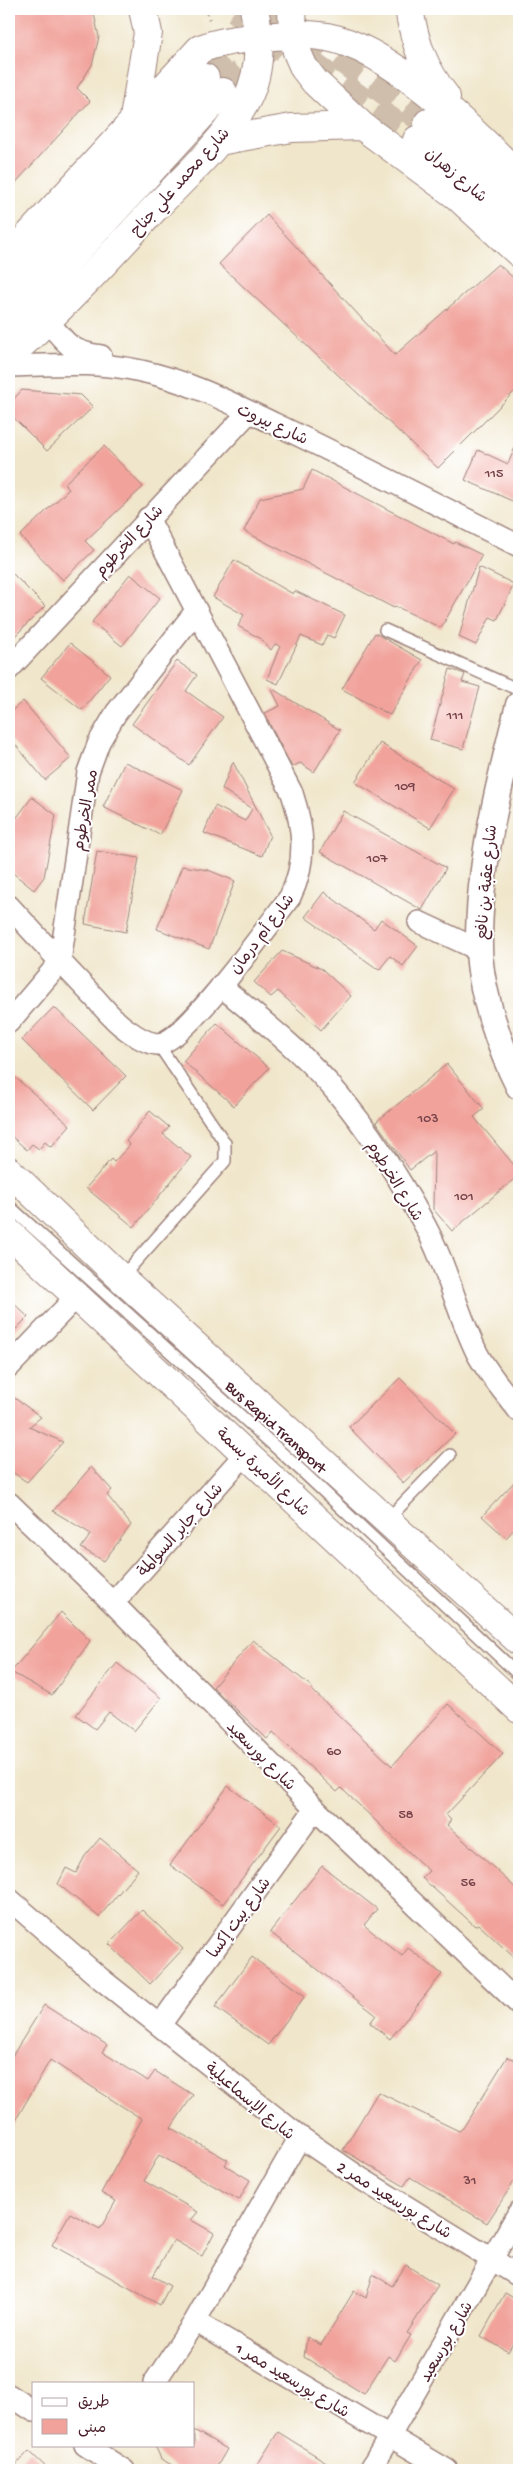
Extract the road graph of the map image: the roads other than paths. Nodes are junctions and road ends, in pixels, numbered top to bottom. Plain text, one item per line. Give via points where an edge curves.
1 (143, 9) edge
2 (254, 9) tunnel mouth
3 (410, 9) edge
4 (292, 21) edge
5 (260, 37) junction
6 (133, 124) junction
7 (362, 126) junction
8 (469, 128) junction
9 (219, 141) junction
10 (519, 176) edge
11 (519, 203) edge
12 (519, 227) edge
13 (519, 253) edge
14 (9, 256) edge
15 (9, 288) edge
16 (48, 321) junction
17 (9, 325) edge
18 (9, 356) edge
19 (9, 366) edge
20 (193, 380) junction
21 (249, 412) junction
22 (362, 460) junction
23 (148, 518) junction
24 (519, 534) edge
25 (519, 546) edge
26 (196, 611) junction
27 (385, 630) dead end
28 (9, 669) edge
29 (519, 690) edge
30 (519, 705) edge
31 (9, 906) edge
32 (419, 922) dead end
33 (479, 950) junction
34 (60, 962) junction
35 (221, 986) junction
36 (9, 1022) edge
37 (158, 1044) junction
38 (519, 1086) edge
39 (9, 1171) edge
40 (9, 1206) edge
41 (9, 1233) edge
42 (121, 1278) junction
43 (77, 1296) junction
44 (9, 1367) edge
45 (519, 1411) edge
46 (245, 1454) junction
47 (450, 1455) dead end
48 (9, 1503) edge
49 (386, 1520) junction
50 (113, 1603) junction
51 (519, 1641) edge
52 (519, 1675) edge
53 (519, 1709) edge
54 (315, 1810) junction
55 (9, 1899) edge
56 (519, 2004) edge
57 (160, 2025) junction
58 (300, 2137) junction
59 (519, 2212) edge
60 (492, 2260) junction
61 (519, 2276) edge
62 (195, 2321) junction
63 (155, 2382) edge
64 (9, 2395) edge
65 (32, 2410) edge
66 (391, 2437) junction
67 (88, 2446) edge
68 (109, 2452) edge
69 (124, 2470) edge
70 (370, 2470) edge
71 (447, 2470) edge

1 - 6 main road via 148,33
2 - 5 main road
3 - 8 main road via 425,68
4 - 5 main road
4 - 7 main road via 297,52 304,68
4 - 8 main road via 366,51 413,81
5 - 6 main road via 220,41 200,49
5 - 9 main road, شارع محمد علي جناح via 254,78 246,101
6 - 14 main road
7 - 9 main road via 292,128
7 - 13 main road via 457,196
8 - 10 main road
9 - 16 main road, شارع محمد علي جناح
11 - 12 main road, شارع زهران via 422,132
15 - 17 main road, شارع محمد علي جناح via 214,85
16 - 18 main road, شارع محمد علي جناح
16 - 20 street, شارع بيروت via 64,342 83,353 152,363
19 - 20 street, شارع بيروت via 64,363 106,366
20 - 21 street, شارع بيروت
20 - 22 street, شارع بيروت
21 - 22 street, شارع بيروت
21 - 23 street, شارع الخرطوم
22 - 24 street, شارع بيروت
22 - 25 street, شارع بيروت
23 - 26 street, شارع أم درمان
23 - 28 street, شارع الخرطوم
26 - 34 street, ممر الخرطوم via 116,713 88,772
26 - 35 street, شارع أم درمان via 292,793 303,840 298,881 290,897
27 - 29 lane
30 - 33 street, شارع عقبة بن نافع via 491,815 482,885
31 - 34 street
32 - 33 street
33 - 38 street, شارع عقبة بن نافع via 489,1005
34 - 36 street
34 - 37 street via 125,1029 143,1040
35 - 37 street, شارع أم درمان via 172,1039
35 - 45 street, شارع الخرطوم via 316,1070 368,1134 422,1220 478,1355
37 - 42 lane via 225,1142 225,1161
39 - 42 main road
40 - 52 lane, Bus Rapid Transport via 303,1472
41 - 43 main road, شارع الأميرة بسمة
42 - 49 main road
43 - 44 street
43 - 46 main road, شارع الأميرة بسمة
46 - 50 street, شارع جابر السوالمة
46 - 53 main road, شارع الأميرة بسمة
47 - 49 lane
48 - 50 street, شارع بورسعيد
49 - 51 main road
50 - 54 street, شارع بورسعيد
54 - 56 street, شارع بورسعيد
54 - 57 street, شارع بيت إكسا
55 - 57 street, شارع الإسماعيلية
57 - 58 street, شارع الإسماعيلية
58 - 60 street, شارع بورسعيد ممر 2
58 - 62 street, شارع الإسماعيلية
59 - 60 street, شارع بورسعيد
60 - 61 street, شارع بورسعيد ممر 2
60 - 66 street, شارع بورسعيد
62 - 63 street, شارع الإسماعيلية
62 - 66 street, شارع بورسعيد ممر 1
64 - 65 street
66 - 70 street, شارع بورسعيد
66 - 71 street, شارع بورسعيد ممر 1
67 - 68 street
68 - 69 street

